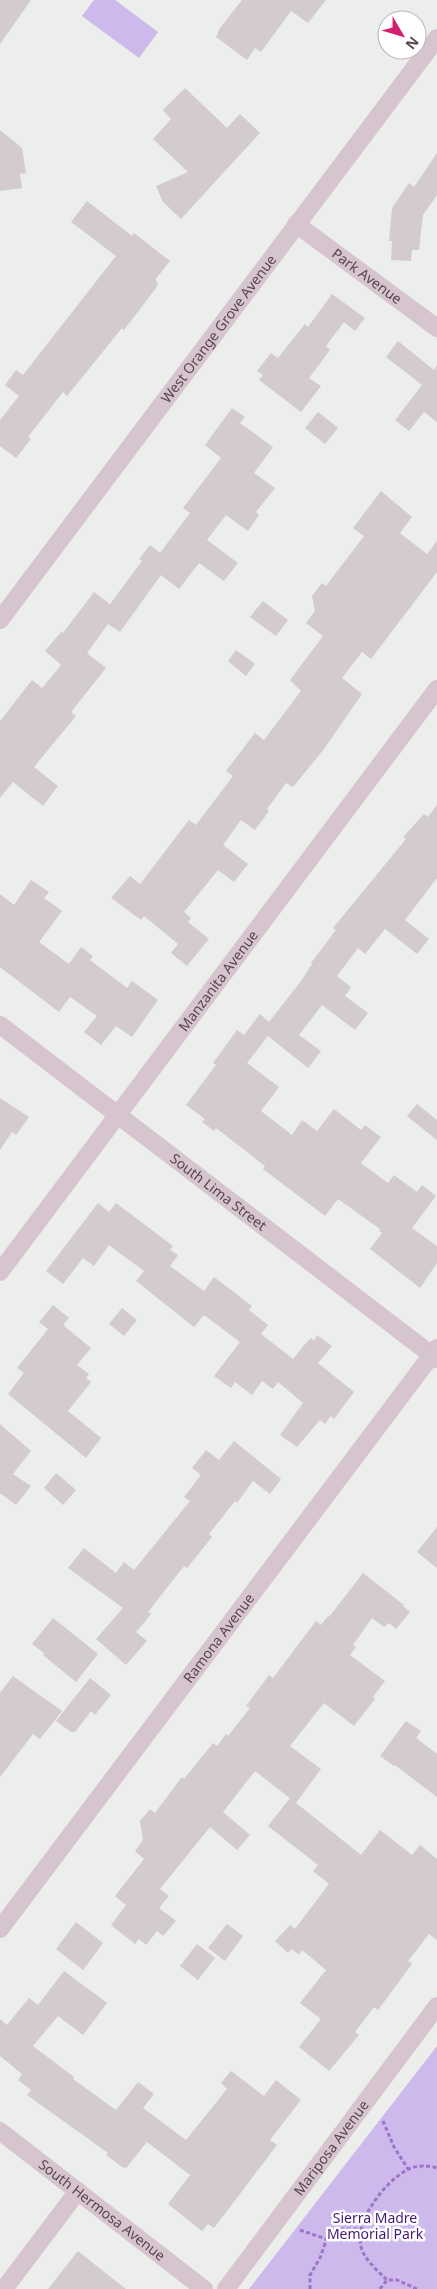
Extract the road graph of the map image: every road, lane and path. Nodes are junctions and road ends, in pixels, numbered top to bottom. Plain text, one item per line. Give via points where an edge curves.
1 (437, 38) edge
2 (296, 224) junction
3 (437, 328) edge
4 (0, 620) edge
5 (437, 689) edge
6 (0, 1025) edge
7 (118, 1115) junction
8 (0, 1272) edge
9 (435, 1354) edge
10 (0, 1929) edge
11 (437, 2006) edge
12 (383, 2121) dead end
13 (0, 2131) edge
14 (437, 2168) edge
15 (408, 2169) junction
16 (78, 2192) junction
17 (361, 2229) junction
18 (300, 2230) dead end
19 (326, 2240) junction
20 (387, 2280) junction
21 (4, 2289) edge
22 (204, 2289) edge
23 (226, 2289) edge
24 (310, 2289) edge
25 (380, 2289) edge
26 (416, 2289) edge

1 - 2 street, West Orange Grove Avenue
2 - 3 street, Park Avenue
2 - 4 street, West Orange Grove Avenue
5 - 7 street, Manzanita Avenue
6 - 7 street, South Lima Street
7 - 8 street, Manzanita Avenue
7 - 9 street, South Lima Street
9 - 10 street, Ramona Avenue
11 - 23 street, Mariposa Avenue
12 - 15 path
13 - 16 street, South Hermosa Avenue
14 - 15 path
15 - 17 path via 390,2182 371,2206
16 - 21 street
16 - 22 street, South Hermosa Avenue
17 - 19 path via 339,2229
17 - 20 path via 362,2249 370,2263
18 - 19 path
19 - 24 path via 310,2275
20 - 25 path
20 - 26 path via 397,2280

